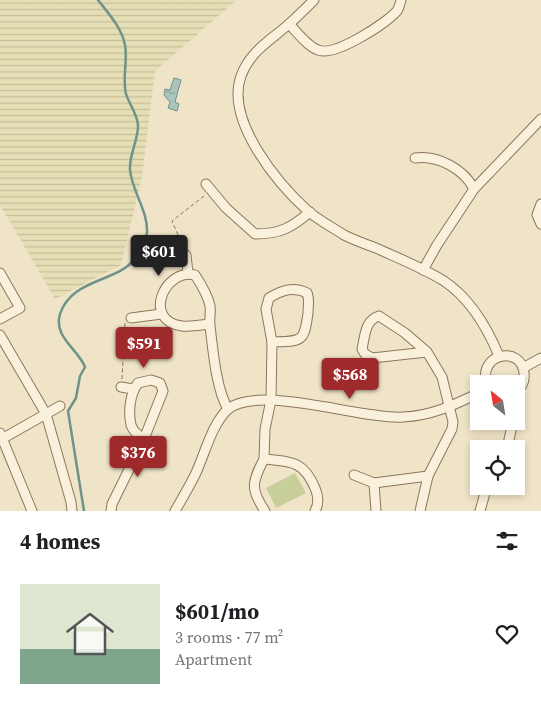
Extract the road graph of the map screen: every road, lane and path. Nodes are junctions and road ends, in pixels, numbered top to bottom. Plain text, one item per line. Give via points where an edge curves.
1 (314, 0) edge
2 (401, 0) edge
3 (289, 24) junction
4 (541, 119) edge
5 (415, 158) dead end
6 (208, 188) joint
7 (474, 189) junction
8 (541, 204) edge
9 (310, 212) junction
10 (541, 224) edge
11 (186, 255) joint
12 (423, 270) junction
13 (0, 273) edge
14 (188, 273) junction
15 (161, 314) junction
16 (131, 318) joint
17 (0, 320) edge
18 (210, 324) junction
19 (0, 335) edge
20 (272, 342) junction
21 (427, 352) junction
22 (499, 356) junction
23 (541, 358) edge
24 (523, 368) junction
25 (485, 375) edge
26 (524, 375) edge
27 (121, 387) joint
28 (133, 389) junction
29 (470, 398) edge
30 (271, 400) junction
31 (60, 406) dead end
32 (449, 408) junction
33 (228, 409) junction
34 (46, 414) junction
35 (1, 437) edge
36 (144, 439) junction
37 (264, 459) junction
38 (354, 474) dead end
39 (428, 476) junction
40 (374, 483) junction
41 (484, 495) edge
42 (255, 496) junction
43 (246, 499) dead end
44 (32, 511) edge
45 (72, 511) edge
46 (111, 511) edge
47 (176, 511) edge
48 (265, 511) edge
49 (315, 511) edge
50 (376, 511) edge
51 (420, 511) edge
52 (480, 511) edge

1 - 3 street
2 - 3 street via 398,10 378,25 341,47 326,51 313,47
3 - 9 street via 254,54 241,76 238,96 240,113 250,138 272,171
4 - 7 street
5 - 7 street via 430,158 455,168
6 - 9 street via 254,238 283,231
6 - 11 path via 172,221
7 - 12 street
8 - 10 street via 537,215
9 - 12 street via 346,236
11 - 14 street
12 - 22 street via 457,292 481,318
13 - 17 street via 20,308
14 - 15 street via 178,275 168,285 159,308
14 - 18 street via 195,275 210,306
15 - 16 street
15 - 18 street via 179,325
16 - 27 path via 125,321
18 - 33 street via 217,378
19 - 34 street
20 - 20 street via 266,309 269,298 281,291 311,291 306,331 302,338 294,342
20 - 30 street
21 - 21 street via 372,358 365,354 362,348 372,315 399,328
21 - 32 street via 442,377
22 - 24 street via 516,359
22 - 25 street via 488,364
23 - 24 street
24 - 26 street
27 - 28 street
28 - 36 street via 130,397 131,425
28 - 36 street via 138,383 151,380 160,382 163,391
29 - 32 street
30 - 32 street via 402,418
30 - 33 street via 244,402
30 - 37 street via 265,429
31 - 34 street
32 - 39 street via 452,429
33 - 47 street via 217,424
34 - 35 street
34 - 45 street
35 - 44 street
36 - 46 street
37 - 42 street via 256,474
37 - 49 street via 302,466 317,491
38 - 40 street
39 - 40 street
39 - 51 street
40 - 50 street
41 - 52 street
42 - 43 street
42 - 48 street

